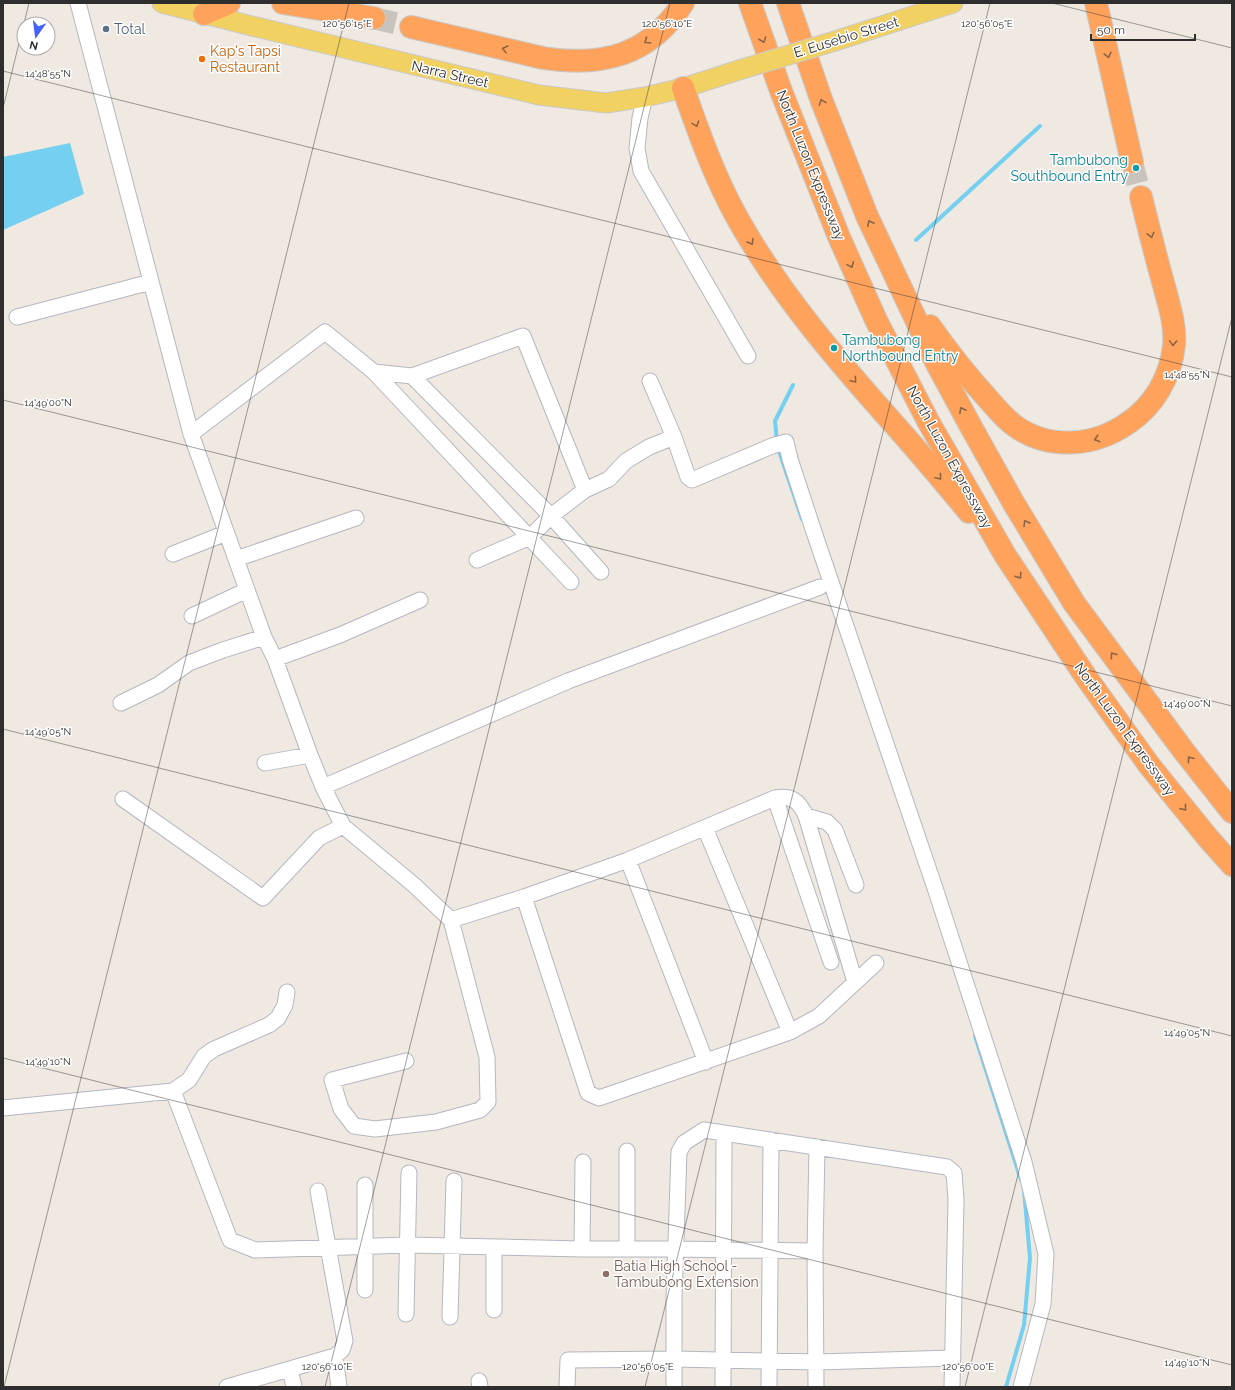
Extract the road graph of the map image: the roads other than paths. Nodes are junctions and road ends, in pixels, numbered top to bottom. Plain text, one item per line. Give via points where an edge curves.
1 (78, 3) edge
2 (162, 3) edge
3 (229, 3) edge
4 (283, 3) edge
5 (683, 3) edge
6 (750, 3) edge
7 (788, 3) edge
8 (953, 3) edge
9 (1096, 3) edge
10 (206, 8) edge
11 (374, 18) tunnel mouth
12 (411, 27) tunnel mouth
13 (739, 70) joint
14 (683, 88) junction
15 (645, 97) junction
16 (1132, 162) tunnel mouth
17 (1141, 197) tunnel mouth
18 (151, 282) junction
19 (898, 284) junction
20 (17, 317) dead end
21 (748, 356) dead end
22 (374, 372) junction
23 (412, 376) junction
24 (650, 381) dead end
25 (191, 434) junction
26 (674, 437) junction
27 (585, 490) junction
28 (551, 516) junction
29 (356, 518) dead end
30 (226, 532) junction
31 (530, 537) junction
32 (173, 554) dead end
33 (1005, 555) junction
34 (236, 559) junction
35 (477, 560) dead end
36 (601, 572) dead end
37 (571, 582) dead end
38 (820, 587) dead end
39 (247, 590) junction
40 (420, 600) dead end
41 (192, 616) dead end
42 (264, 637) junction
43 (275, 659) junction
44 (121, 702) dead end
45 (310, 755) junction
46 (265, 763) dead end
47 (323, 787) junction
48 (775, 798) junction
49 (123, 799) dead end
50 (1232, 812) edge
51 (806, 816) junction
52 (343, 826) junction
53 (705, 828) junction
54 (628, 860) junction
55 (1232, 865) edge
56 (856, 884) dead end
57 (524, 897) junction
58 (451, 920) junction
59 (831, 962) dead end
60 (876, 963) dead end
61 (855, 982) junction
62 (287, 992) dead end
63 (790, 1032) junction
64 (406, 1061) dead end
65 (706, 1062) junction
66 (173, 1091) junction
67 (3, 1108) edge
68 (724, 1133) junction
69 (771, 1140) junction
70 (817, 1147) junction
71 (627, 1151) dead end
72 (583, 1162) dead end
73 (409, 1173) dead end
74 (454, 1181) dead end
75 (365, 1185) dead end
76 (318, 1191) dead end
77 (408, 1245) junction
78 (366, 1246) junction
79 (451, 1246) junction
80 (328, 1247) junction
81 (494, 1247) junction
82 (582, 1249) junction
83 (626, 1249) junction
84 (676, 1249) junction
85 (724, 1250) junction
86 (769, 1250) junction
87 (815, 1251) junction
88 (365, 1290) dead end
89 (494, 1310) dead end
90 (406, 1314) dead end
91 (450, 1317) dead end
92 (335, 1356) junction
93 (953, 1358) junction
94 (675, 1359) junction
95 (723, 1360) junction
96 (768, 1361) junction
97 (817, 1362) junction
98 (290, 1369) junction
99 (249, 1384) edge
100 (227, 1387) edge
101 (294, 1387) edge
102 (339, 1387) edge
103 (567, 1387) edge
104 (674, 1387) edge
105 (723, 1387) edge
106 (769, 1387) edge
107 (816, 1387) edge
108 (952, 1387) edge
109 (1020, 1387) edge

1 - 18 street
2 - 10 main road, Narra Street
3 - 10 highway
4 - 11 highway
5 -> 12 highway via 665,27 640,46 615,56 592,61 543,58
6 -> 33 highway, North Luzon Expressway via 810,166 876,320 928,421
19 -> 7 highway via 858,194 821,99
8 - 13 main road, E. Eusebio Street, bridge
9 -> 16 highway
10 - 15 main road, Narra Street via 539,95 606,103
13 - 14 main road, Narra Street
14 - 15 main road, Narra Street
14 -> 33 highway via 720,183 738,220 760,255 836,358
15 - 21 street via 637,148 641,171
17 -> 19 highway via 1172,323 1172,360 1166,379 1148,406 1133,420 1106,436 1088,442 1060,442 1030,435 1014,425 951,356
18 - 20 street
18 - 25 street
50 -> 19 highway via 1074,603 970,425
22 - 23 street
22 - 25 street via 325,332
22 - 31 street
23 - 27 street via 523,336
23 - 28 street
24 - 26 street
25 - 30 street
26 - 27 street via 626,460 609,478
26 - 109 street via 688,477 692,480 786,442 815,535 933,880 1024,1162 1046,1254 1043,1304
27 - 28 street
28 - 31 street
28 - 36 street
29 - 34 street
30 - 32 street
30 - 34 street
31 - 35 street
31 - 37 street
33 -> 55 highway, North Luzon Expressway via 1086,677 1149,765
34 - 39 street
38 - 47 street via 568,681
39 - 41 street
39 - 42 street
40 - 43 street via 340,635
42 - 43 street
42 - 44 street via 189,663 158,685
43 - 45 street
45 - 46 street
45 - 47 street
47 - 52 street
48 - 51 street via 791,798 802,807
48 - 53 street
48 - 59 street
49 - 52 street via 263,898 319,838
51 - 56 street via 827,822 835,830
51 - 61 street
52 - 58 street via 414,885
53 - 54 street
53 - 63 street
54 - 57 street
54 - 65 street
57 - 58 street
57 - 65 street via 588,1093 599,1098
58 - 64 street via 486,1057 488,1102 480,1110 436,1122 375,1129 354,1126 341,1109 332,1080
60 - 61 street
61 - 63 street via 818,1016
62 - 66 street via 285,1005 278,1018 269,1025 214,1049 204,1056 189,1080
63 - 65 street
66 - 67 street
66 - 80 street via 230,1240 255,1250
68 - 69 street
68 - 84 street via 704,1130 684,1143 679,1152
68 - 85 street
69 - 70 street
69 - 86 street
70 - 87 street
70 - 93 street via 947,1167 954,1173 956,1200
71 - 83 street
72 - 82 street
73 - 77 street
74 - 79 street
75 - 78 street
76 - 80 street
77 - 78 street
77 - 79 street
77 - 90 street
78 - 80 street
78 - 88 street
79 - 81 street
79 - 91 street
80 - 92 street via 345,1341 342,1350
81 - 82 street
81 - 89 street
82 - 83 street
83 - 84 street
84 - 85 street
84 - 94 street
85 - 86 street
85 - 95 street
86 - 87 street
86 - 96 street
87 - 97 street
92 - 98 street
92 - 102 street
93 - 97 street
93 - 108 street
94 - 95 street
94 - 103 street via 568,1360
94 - 104 street
95 - 96 street
95 - 105 street
96 - 97 street
96 - 106 street
97 - 107 street
98 - 99 street
98 - 101 street
99 - 100 street

